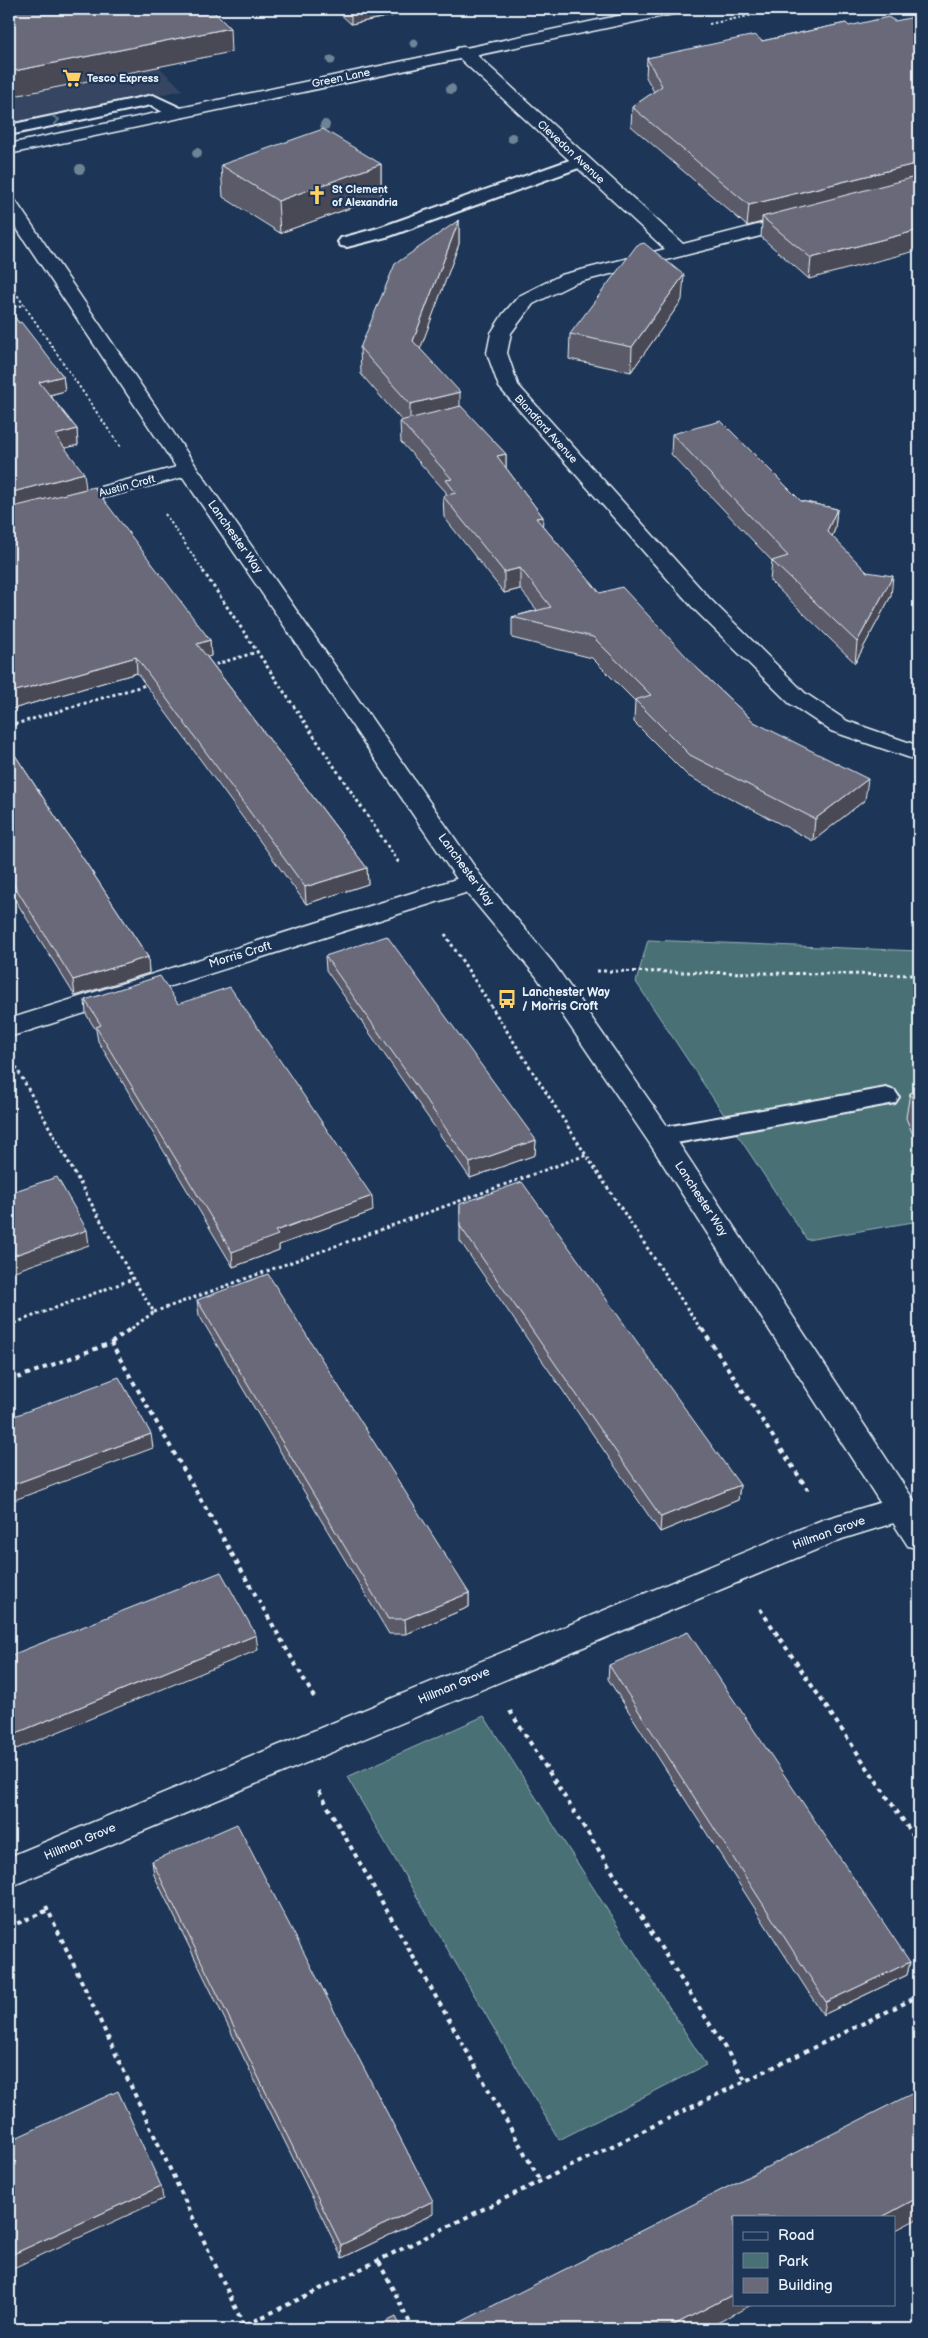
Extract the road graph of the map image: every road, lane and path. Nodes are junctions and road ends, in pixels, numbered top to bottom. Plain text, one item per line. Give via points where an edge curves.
1 (673, 9) edge
2 (463, 52) junction
3 (177, 113) junction
4 (9, 130) edge
5 (9, 148) edge
6 (581, 161) junction
7 (9, 204) edge
8 (814, 216) edge
9 (347, 242) dead end
10 (679, 251) junction
11 (9, 283) edge
12 (24, 304) junction
13 (9, 308) edge
14 (188, 470) junction
15 (143, 482) junction
16 (9, 517) edge
17 (257, 652) junction
18 (210, 666) edge
19 (152, 683) edge
20 (9, 726) edge
21 (919, 754) edge
22 (472, 882) junction
23 (423, 898) junction
24 (545, 970) junction
25 (919, 975) edge
26 (9, 1028) edge
27 (14, 1062) dead end
28 (886, 1098) dead end
29 (660, 1137) junction
30 (586, 1155) junction
31 (133, 1280) junction
32 (154, 1312) junction
33 (9, 1324) edge
34 (111, 1343) junction
35 (9, 1381) edge
36 (902, 1508) junction
37 (834, 1529) junction
38 (919, 1537) edge
39 (734, 1570) junction
40 (486, 1673) junction
41 (336, 1735) junction
42 (296, 1752) junction
43 (919, 1844) edge
44 (18, 1868) edge
45 (48, 1910) junction
46 (9, 1927) edge
47 (919, 1996) edge
48 (746, 2081) junction
49 (541, 2182) junction
50 (379, 2262) junction
51 (244, 2326) junction
52 (238, 2329) edge
53 (413, 2329) edge

1 - 2 street, Green Lane
2 - 3 street, Green Lane
2 - 6 street, Clevedon Avenue
4 -> 3 lane via 153,100
3 - 5 street, Green Lane
6 - 9 lane via 384,232
6 - 10 street, Clevedon Avenue
7 - 14 street, Lanchester Way
8 - 10 street, Blandford Avenue
10 - 21 street, Blandford Avenue via 568,279 526,300 501,333 497,353 509,387 702,604 797,698 839,726
11 - 12 path
12 - 13 path
12 - 15 path
14 - 15 street, Austin Croft
14 - 22 street, Lanchester Way
15 - 16 street, Austin Croft
15 - 17 path
17 - 18 path
17 - 23 path
19 - 20 path
22 - 23 street, Morris Croft
22 - 24 street, Lanchester Way
23 - 26 street, Morris Croft
23 - 30 path
24 - 25 path
24 - 29 street, Lanchester Way
27 - 31 path
28 - 29 lane
29 - 36 street, Lanchester Way
30 - 32 path
30 - 37 path
31 - 32 path
31 - 33 path
32 - 34 path
34 - 35 path
34 - 41 path
36 - 37 street, Hillman Grove
36 - 38 street, Lanchester Way
37 - 39 street, Hillman Grove
39 - 40 street, Hillman Grove
39 - 43 path via 818,1699
40 - 41 street, Hillman Grove
40 - 48 path
41 - 42 street, Hillman Grove
42 - 44 street, Hillman Grove
42 - 49 path
44 - 45 path
45 - 46 path
45 - 51 path
47 - 48 path
48 - 49 path
49 - 50 path
50 - 51 path
50 - 53 path
51 - 52 path

